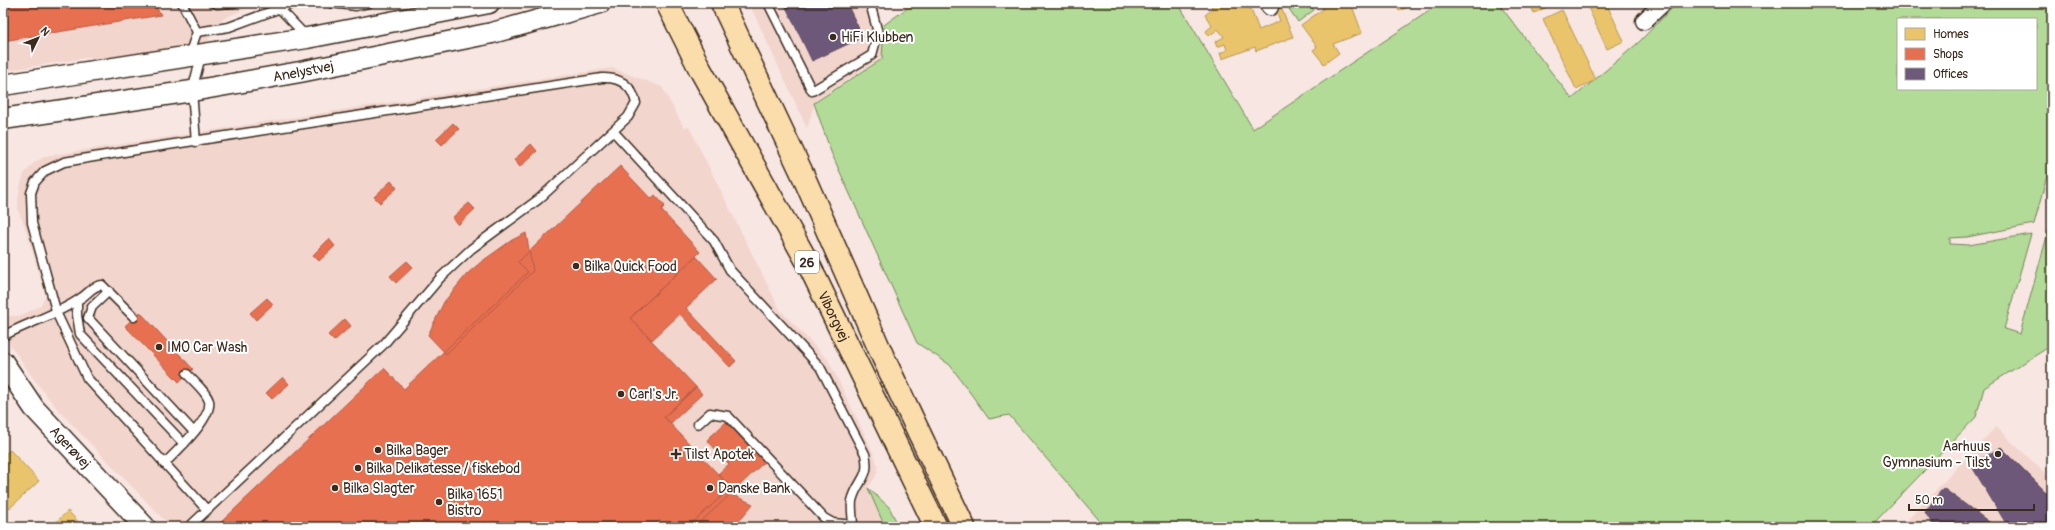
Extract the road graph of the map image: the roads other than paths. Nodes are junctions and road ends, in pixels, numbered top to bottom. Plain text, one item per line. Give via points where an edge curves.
1 (182, 3) edge
2 (214, 3) edge
3 (234, 3) edge
4 (294, 3) edge
5 (330, 3) edge
6 (369, 3) edge
7 (489, 3) edge
8 (600, 3) edge
9 (667, 3) edge
10 (722, 3) edge
11 (768, 3) edge
12 (870, 3) edge
13 (1663, 3) edge
14 (278, 6) edge
15 (1644, 21) dead end
16 (197, 32) junction
17 (307, 38) junction
18 (195, 55) junction
19 (3, 85) edge
20 (192, 91) junction
21 (3, 119) edge
22 (613, 131) junction
23 (196, 142) junction
24 (109, 291) junction
25 (77, 301) junction
26 (57, 314) junction
27 (134, 318) dead end
28 (3, 336) edge
29 (3, 362) edge
30 (187, 374) dead end
31 (698, 424) dead end
32 (193, 431) junction
33 (184, 444) junction
34 (164, 464) junction
35 (207, 510) junction
36 (853, 526) edge
37 (145, 527) edge
38 (189, 527) edge
39 (936, 527) edge
40 (964, 527) edge

1 - 16 lane
2 - 3 lane
4 - 14 lane
5 - 6 lane via 356,6
7 - 17 street
8 - 20 street, Anelystvej via 492,33
9 - 39 main road, Viborgvej / 26 via 717,101 808,263
10 - 40 main road, Viborgvej / 26 via 802,173 883,357
11 - 12 lane via 812,91 872,55 878,33
13 - 15 street
14 - 16 lane via 229,27
14 - 17 lane
16 - 18 lane
17 - 18 street
18 - 19 street
18 - 20 lane
20 - 21 street, Anelystvej
20 - 23 lane
22 - 23 lane via 628,117 636,103 630,89 624,83 609,77
22 - 35 lane via 539,199 471,249 450,268 384,344
22 - 36 lane via 714,241 730,270 820,367 868,464 852,502
23 - 26 lane via 64,162 45,171 35,182 31,193 32,223
24 - 25 lane via 102,285 95,286
24 - 27 lane
24 - 32 lane via 92,307 88,318
25 - 26 lane
25 - 33 lane via 80,334
26 - 28 lane
26 - 34 lane via 86,378
29 - 37 street, Agerøvej via 34,408
30 - 32 lane via 209,399 210,408
31 - 36 lane via 710,413 728,416 824,518 833,523
32 - 33 lane
33 - 34 lane
34 - 35 lane
35 - 38 lane

